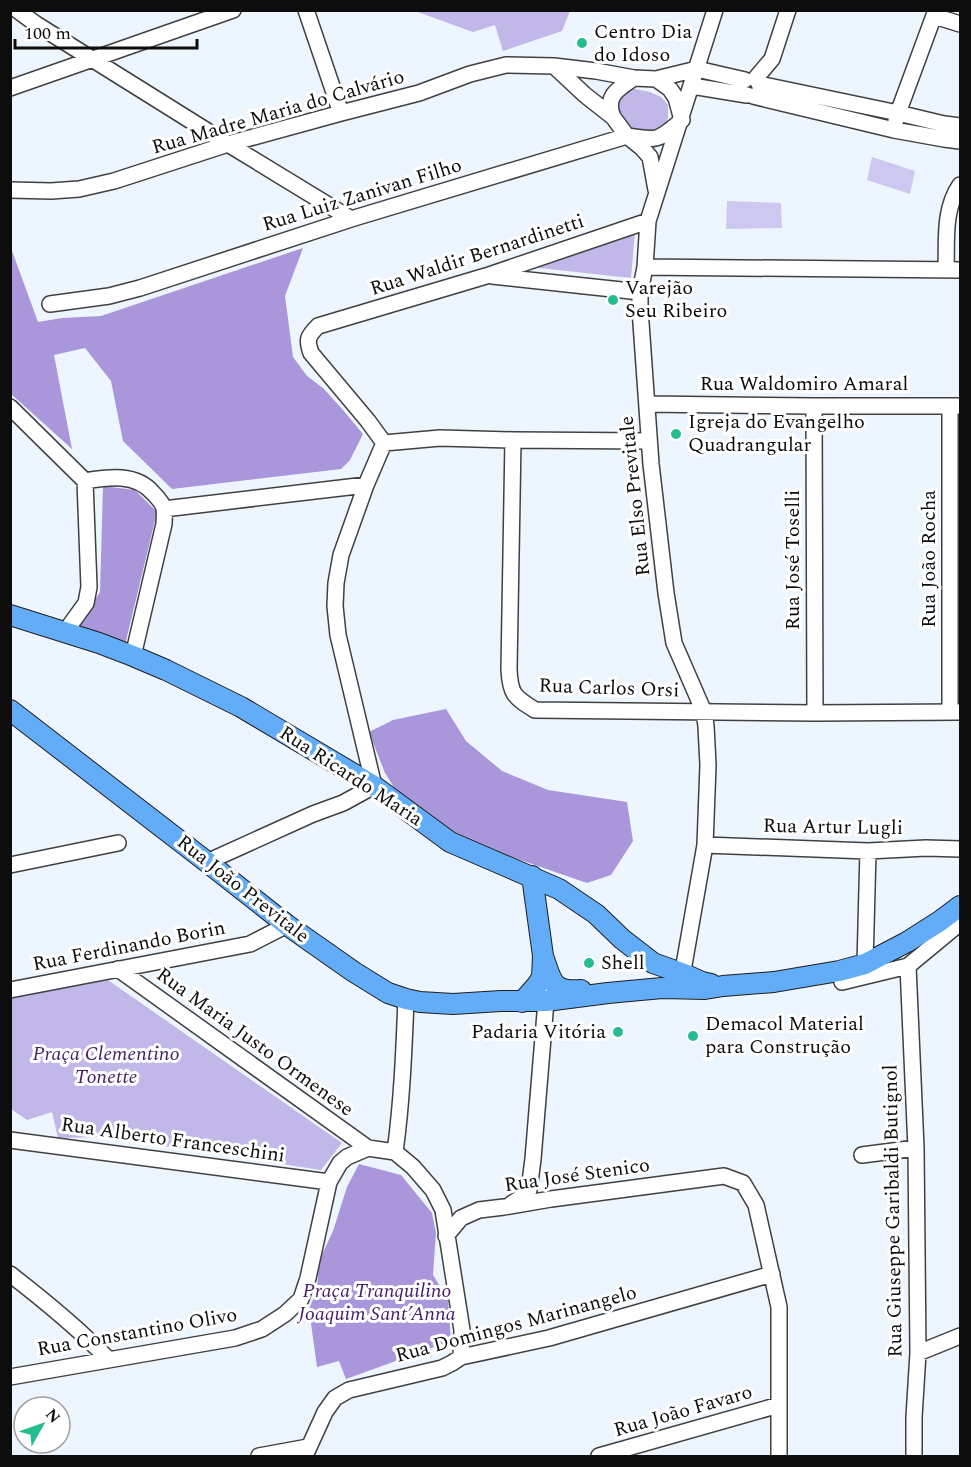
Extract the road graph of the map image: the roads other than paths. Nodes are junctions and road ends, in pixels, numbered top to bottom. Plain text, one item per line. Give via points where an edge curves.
1 (17, 10) edge
2 (233, 10) edge
3 (306, 10) edge
4 (715, 10) edge
5 (788, 10) edge
6 (935, 13) edge
7 (960, 24) edge
8 (92, 58) junction
9 (554, 66) junction
10 (698, 69) junction
11 (634, 78) junction
12 (656, 79) junction
13 (692, 86) junction
14 (752, 87) junction
15 (10, 88) edge
16 (341, 113) junction
17 (898, 113) junction
18 (613, 117) junction
19 (681, 120) junction
20 (960, 126) edge
21 (894, 130) junction
22 (627, 136) junction
23 (960, 141) edge
24 (228, 144) junction
25 (960, 185) edge
26 (10, 190) edge
27 (656, 193) junction
28 (351, 219) junction
29 (648, 221) junction
30 (645, 267) junction
31 (953, 270) edge
32 (486, 276) junction
33 (640, 292) junction
34 (50, 304) dead end
35 (647, 404) junction
36 (813, 406) junction
37 (955, 406) edge
38 (10, 407) edge
39 (513, 440) junction
40 (649, 441) junction
41 (384, 443) junction
42 (85, 481) junction
43 (366, 485) junction
44 (164, 509) junction
45 (10, 615) edge
46 (65, 632) junction
47 (133, 656) junction
48 (10, 710) edge
49 (704, 712) junction
50 (955, 712) edge
51 (815, 713) junction
52 (374, 786) junction
53 (117, 843) dead end
54 (705, 845) junction
55 (960, 849) edge
56 (868, 851) junction
57 (207, 862) junction
58 (10, 865) edge
59 (532, 876) junction
60 (960, 906) edge
61 (960, 923) edge
62 (287, 925) junction
63 (543, 956) junction
64 (865, 964) junction
65 (908, 966) junction
66 (118, 969) junction
67 (669, 977) junction
68 (842, 982) dead end
69 (10, 990) edge
70 (550, 993) junction
71 (406, 999) junction
72 (522, 1002) junction
73 (10, 1140) edge
74 (368, 1148) junction
75 (916, 1149) junction
76 (395, 1152) junction
77 (862, 1155) dead end
78 (329, 1182) junction
79 (504, 1207) junction
80 (446, 1236) junction
81 (10, 1274) edge
82 (772, 1274) junction
83 (960, 1336) edge
84 (918, 1353) junction
85 (461, 1357) junction
86 (108, 1359) junction
87 (10, 1377) edge
88 (779, 1405) junction
89 (307, 1452) edge
90 (259, 1456) edge
91 (599, 1456) edge
92 (779, 1456) edge
93 (914, 1456) edge

1 - 8 street
2 - 8 street
3 - 16 street
4 - 10 street, Rua Elso Previtale
5 - 14 street via 772,60
6 - 7 street
6 - 17 street
8 - 15 street
8 - 24 street
9 - 11 street, Rua Madre Maria do Calvário
9 - 16 street, Rua Madre Maria do Calvário via 506,65
9 - 18 street
10 - 12 street
10 - 13 street, Rua Elso Previtale
10 - 14 street
11 - 12 street, Rua Madre Maria do Calvário
11 - 18 street via 613,94
12 - 19 street via 676,98
13 - 14 street
13 - 19 street, Rua Elso Previtale
14 - 17 street
14 - 21 street
16 - 24 street, Rua Madre Maria do Calvário
17 - 20 street
17 - 21 street
18 - 22 street
19 - 22 street, Rua Luiz Zanivan Filho via 654,140
19 - 27 street, Rua Elso Previtale
21 - 23 street
22 - 27 street via 650,158
22 - 28 street, Rua Luiz Zanivan Filho
24 - 26 street, Rua Madre Maria do Calvário via 79,189
24 - 28 street
25 - 31 street via 947,217
27 - 29 street, Rua Elso Previtale
28 - 34 street, Rua Luiz Zanivan Filho via 140,288
29 - 30 street, Rua Elso Previtale
29 - 32 street, Rua Waldir Bernardinetti
30 - 31 street
30 - 33 street, Rua Elso Previtale
32 - 33 street
32 - 41 street, Rua Waldir Bernardinetti via 318,326 310,334 311,353
33 - 35 street, Rua Elso Previtale
35 - 36 street, Rua Waldomiro Amaral
35 - 40 street, Rua Elso Previtale
36 - 37 street, Rua Waldomiro Amaral
36 - 51 street, Rua José Toselli
37 - 50 street, Rua João Rocha
38 - 42 street
39 - 40 street
39 - 41 street via 440,438
39 - 49 street, Rua Carlos Orsi via 509,669 510,685 518,700 535,710
40 - 49 street, Rua Elso Previtale via 674,643
41 - 43 street
42 - 44 street via 139,481
42 - 46 street via 89,587 86,603
43 - 44 street
43 - 52 street via 341,555 335,606 338,635
44 - 47 street via 164,524
45 - 46 main road, Rua Ricardo Maria
46 - 47 main road, Rua Ricardo Maria
47 - 52 main road, Rua Ricardo Maria via 241,707
48 - 57 main road, Rua João Previtale
49 - 51 street, Rua Carlos Orsi
49 - 54 street, Rua Elso Previtale via 708,765
50 - 51 street, Rua Carlos Orsi
52 - 57 street
52 - 59 main road, Rua Ricardo Maria via 450,842
53 - 58 street
54 - 56 street, Rua Artur Lugli
54 - 67 street, Rua Elso Previtale via 693,920
55 - 56 street, Rua Artur Lugli
56 - 64 street
57 - 62 main road, Rua João Previtale
59 - 63 main road
59 - 67 main road, Rua Ricardo Maria via 560,889 596,914
60 - 64 main road via 924,933
61 - 65 street
62 - 66 street, Rua Ferdinando Borin via 250,945
62 - 71 main road, Rua João Previtale via 354,972
63 - 70 main road via 551,979
63 - 72 main road via 542,977
64 - 67 main road via 774,982 705,989
65 - 68 street
65 - 75 street, Rua Giuseppe Garibaldi Butignol
66 - 69 street, Rua Ferdinando Borin
66 - 74 street, Rua Maria Justo Ormenese
67 - 70 main road via 648,971 634,983 623,986
70 - 72 main road, Rua João Previtale
70 - 79 street via 529,1190
71 - 72 main road, Rua João Previtale via 453,1004
71 - 76 street
73 - 78 street, Rua Alberto Franceschini
74 - 76 street
74 - 78 street, Rua Constantino Olivo via 340,1163
75 - 77 street
75 - 84 street, Rua Giuseppe Garibaldi Butignol
76 - 80 street via 432,1190 443,1210
78 - 86 street, Rua Constantino Olivo via 301,1299 285,1314 262,1329 235,1338
79 - 80 street, Rua José Stenico via 478,1210 460,1218
79 - 82 street, Rua José Stenico via 724,1176 744,1183 756,1205
80 - 85 street via 462,1330
81 - 86 street via 51,1305
82 - 85 street, Rua Domingos Marinangelo via 549,1338
82 - 88 street via 779,1307
83 - 84 street
84 - 93 street, Rua Giuseppe Garibaldi Butignol
85 - 89 street, Rua Domingos Marinangelo via 441,1368 349,1390 335,1398
86 - 87 street, Rua Constantino Olivo
88 - 91 street, Rua João Favaro
88 - 92 street
89 - 90 street

